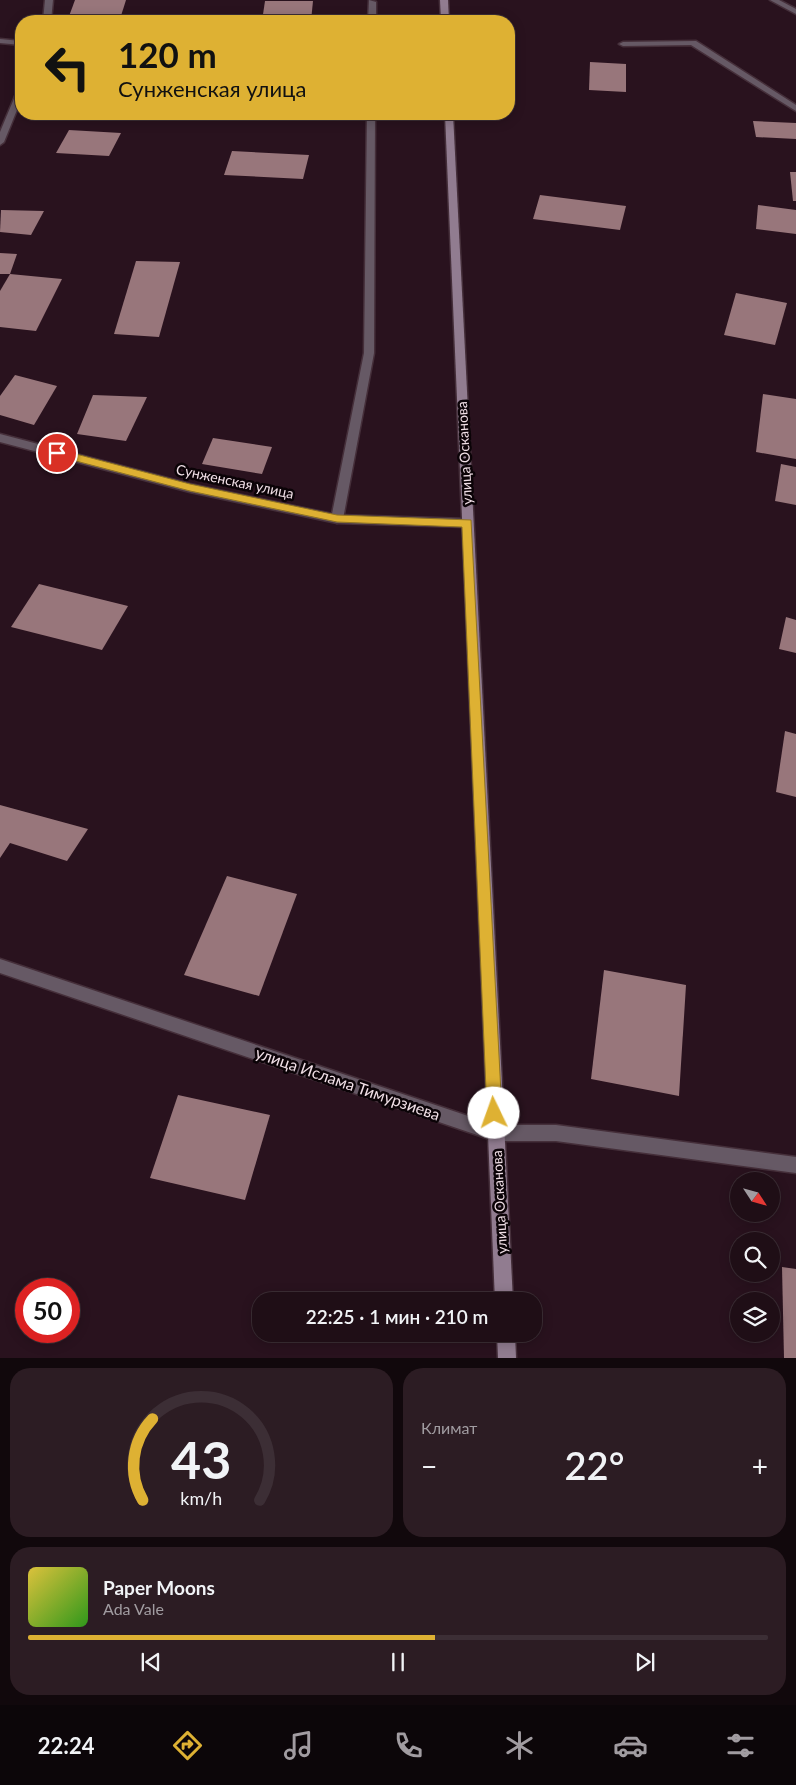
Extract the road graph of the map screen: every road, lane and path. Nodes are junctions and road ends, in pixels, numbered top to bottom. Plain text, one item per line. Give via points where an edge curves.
1 (49, 0) edge
2 (444, 0) edge
3 (774, 0) edge
4 (372, 2) dead end
5 (796, 12) edge
6 (48, 15) edge
7 (372, 15) edge
8 (445, 15) edge
9 (0, 42) edge
10 (15, 43) edge
11 (623, 44) dead end
12 (15, 106) edge
13 (796, 109) edge
14 (371, 120) edge
15 (449, 120) edge
16 (0, 142) edge
17 (0, 438) edge
18 (337, 519) junction
19 (467, 523) junction
20 (0, 966) edge
21 (495, 1133) junction
22 (796, 1165) edge
23 (504, 1292) edge
24 (506, 1342) edge
25 (507, 1358) edge

1 - 6 street
2 - 8 main road
3 - 5 street
4 - 7 street
9 - 10 street
11 - 13 street via 694,43
12 - 16 street
14 - 18 street via 369,353
15 - 19 main road, улица Осканова
17 - 18 street, Сунженская улица via 190,488
18 - 19 street, Сунженская улица
19 - 21 main road, улица Осканова
20 - 21 street, улица Ислама Тимурзиева
21 - 22 street, улица Ислама Тимурзиева via 556,1133
21 - 23 main road, улица Осканова
24 - 25 main road

